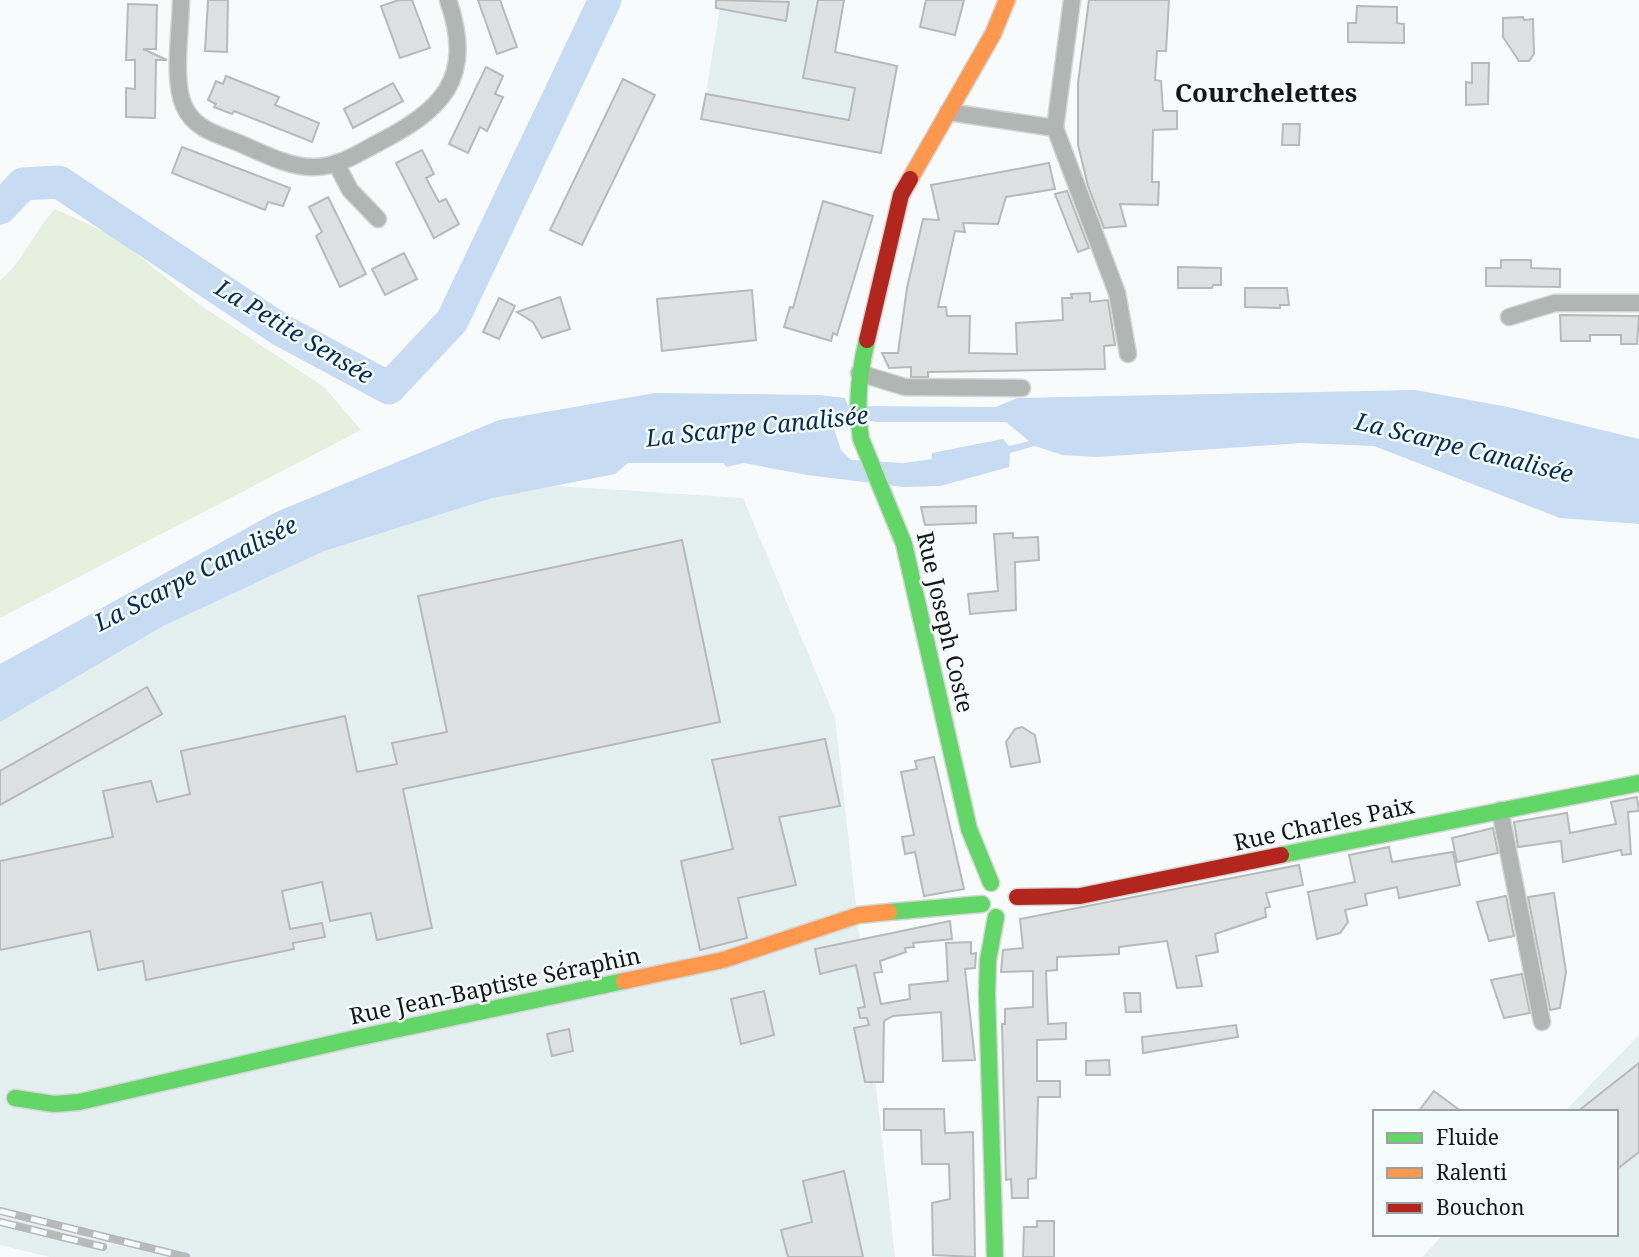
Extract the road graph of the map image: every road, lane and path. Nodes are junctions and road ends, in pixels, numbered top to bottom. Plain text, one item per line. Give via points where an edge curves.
1 (181, 0) edge
2 (448, 0) edge
3 (1007, 0) edge
4 (1020, 0) edge
5 (1072, 0) edge
6 (993, 34) junction
7 (948, 112) junction
8 (1055, 128) junction
9 (336, 163) junction
10 (378, 219) dead end
11 (1639, 303) edge
12 (1509, 317) dead end
13 (1128, 354) dead end
14 (859, 381) junction
15 (1022, 388) dead end
16 (1639, 783) edge
17 (1500, 810) junction
18 (991, 883) junction
19 (1017, 897) junction
20 (982, 904) junction
21 (996, 916) junction
22 (1542, 1022) dead end
23 (15, 1098) dead end
24 (995, 1257) edge

1 - 9 street via 180,93 185,110 196,123 292,164 313,168
2 - 9 street via 458,49 442,98 415,124
3 - 6 street
4 - 6 street
5 - 8 street
6 - 7 street, Rue Joseph Coste
7 - 8 street
7 - 14 street, Rue Joseph Coste via 901,195
8 - 13 street via 1117,293
9 - 10 street via 350,190
11 - 12 street via 1555,303
14 - 15 street via 905,387
14 - 18 street, Rue Joseph Coste via 860,434 905,544 969,830
16 - 17 street, Rue Charles Paix
17 - 19 street, Rue Charles Paix via 1080,896
17 - 22 street
18 - 19 street via 1010,884
18 - 20 street via 984,890
19 - 21 street via 1013,910
20 - 21 street
20 - 23 street, Rue Jean-Baptiste Séraphin via 859,915 723,960 79,1102 54,1104
21 - 24 street via 987,994

